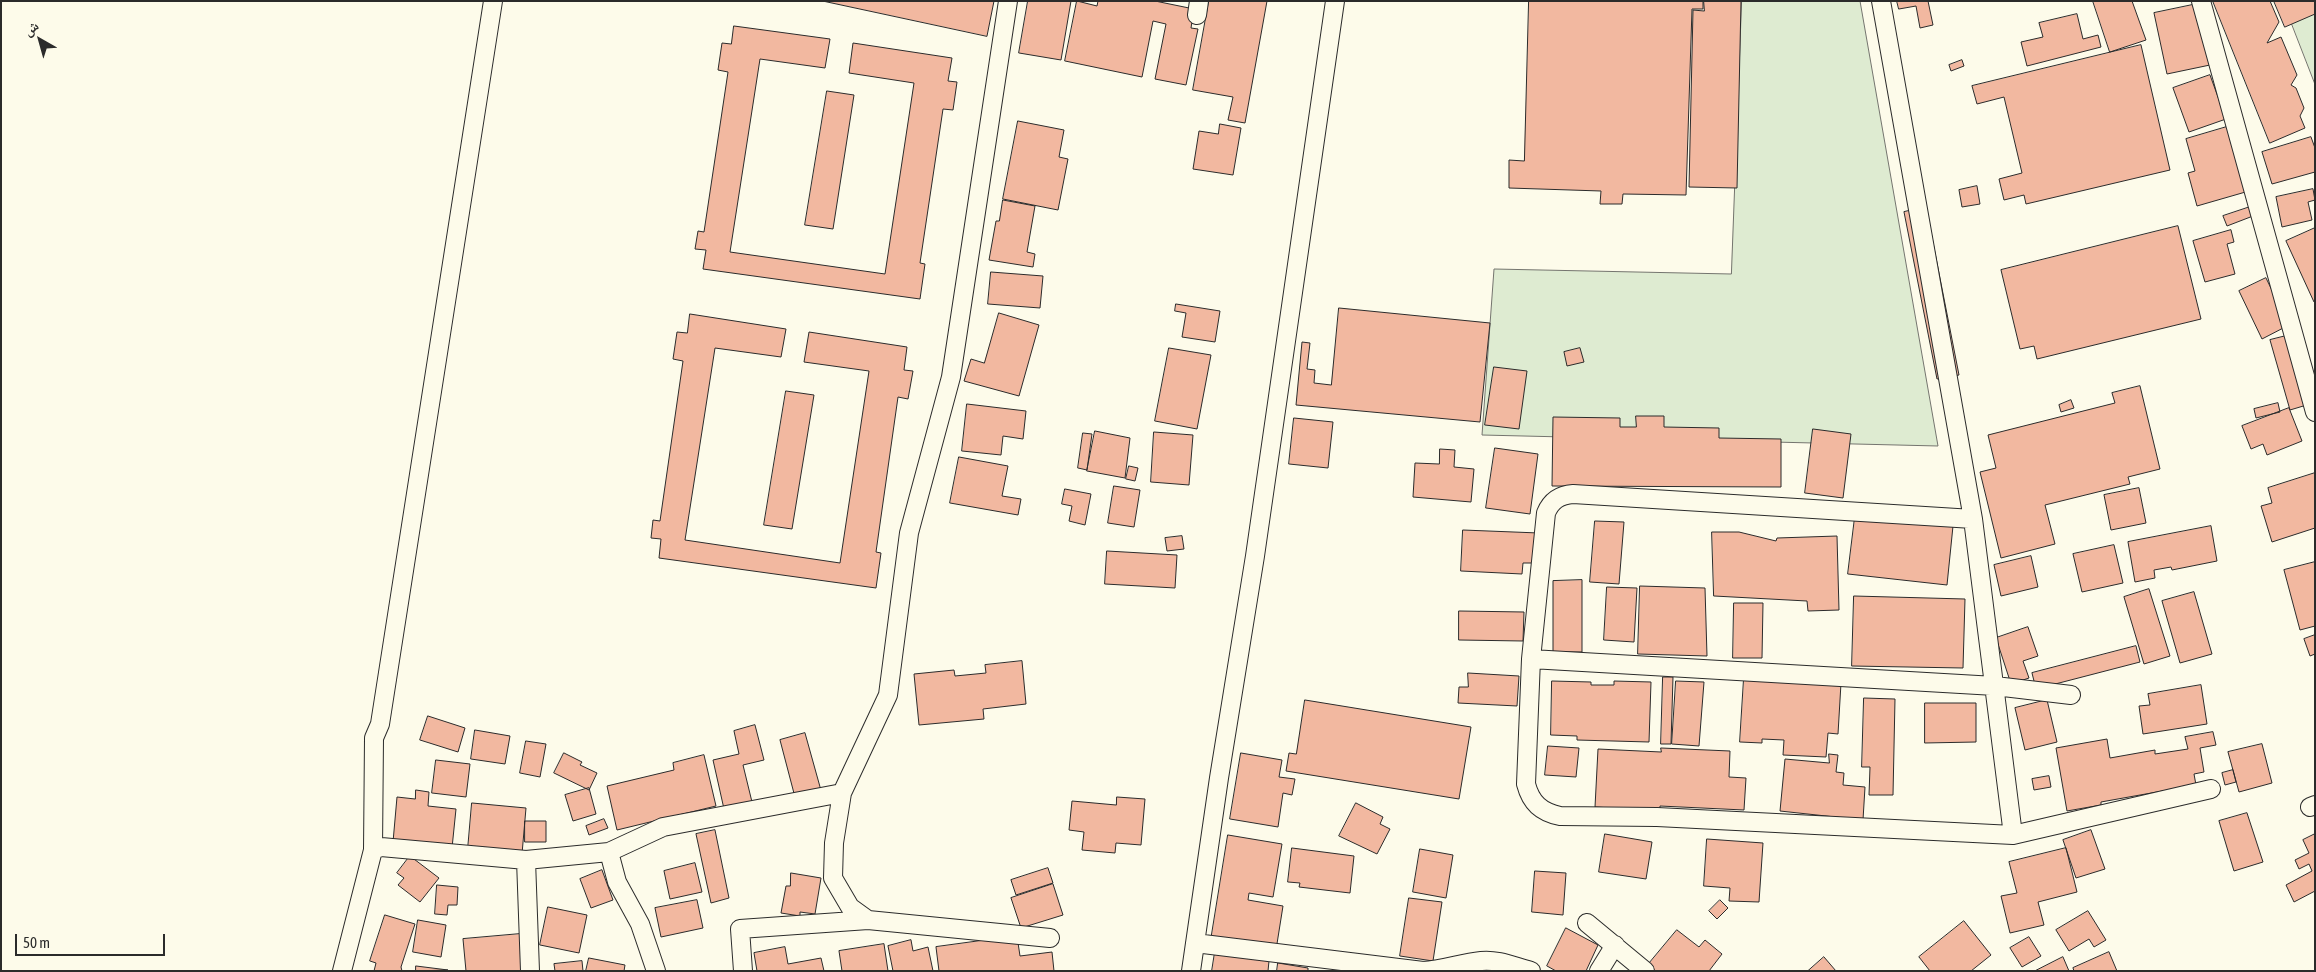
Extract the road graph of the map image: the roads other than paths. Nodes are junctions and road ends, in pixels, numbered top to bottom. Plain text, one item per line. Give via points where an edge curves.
1 (493, 1) edge
2 (1008, 1) edge
3 (1335, 1) edge
4 (1880, 1) edge
5 (2200, 1) edge
6 (2312, 385) edge
7 (2315, 412) edge
8 (1973, 519) junction
9 (1531, 659) junction
10 (1995, 686) junction
11 (2072, 695) dead end
12 (2211, 788) dead end
13 (842, 794) junction
14 (2013, 835) junction
15 (373, 850) junction
16 (609, 852) junction
17 (526, 860) junction
18 (868, 920) junction
19 (1587, 923) dead end
20 (1050, 938) dead end
21 (1195, 943) junction
22 (1614, 945) junction
23 (342, 971) edge
24 (530, 971) edge
25 (656, 971) edge
26 (743, 971) edge
27 (1191, 971) edge
28 (1531, 971) edge
29 (1599, 971) edge
30 (1645, 971) edge

1 - 15 street via 380,724 374,738
2 - 13 street via 951,377 909,533 888,695
3 - 21 street
4 - 8 street
5 - 6 street
6 - 7 street
8 - 9 street via 1566,494 1553,501 1546,513
8 - 10 street
9 - 10 street
9 - 14 street via 1526,784 1534,803 1550,814 1656,816
10 - 11 street
10 - 14 street
12 - 14 street
13 - 16 street via 663,828
13 - 18 street via 834,843 833,878 850,907
15 - 17 street via 380,847
15 - 23 street
16 - 17 street
16 - 25 street via 617,882 640,924
17 - 24 street
18 - 20 street
18 - 26 street via 740,930
19 - 22 street
21 - 27 street
21 - 28 street via 1423,970 1438,970 1482,960
22 - 29 street
22 - 30 street

